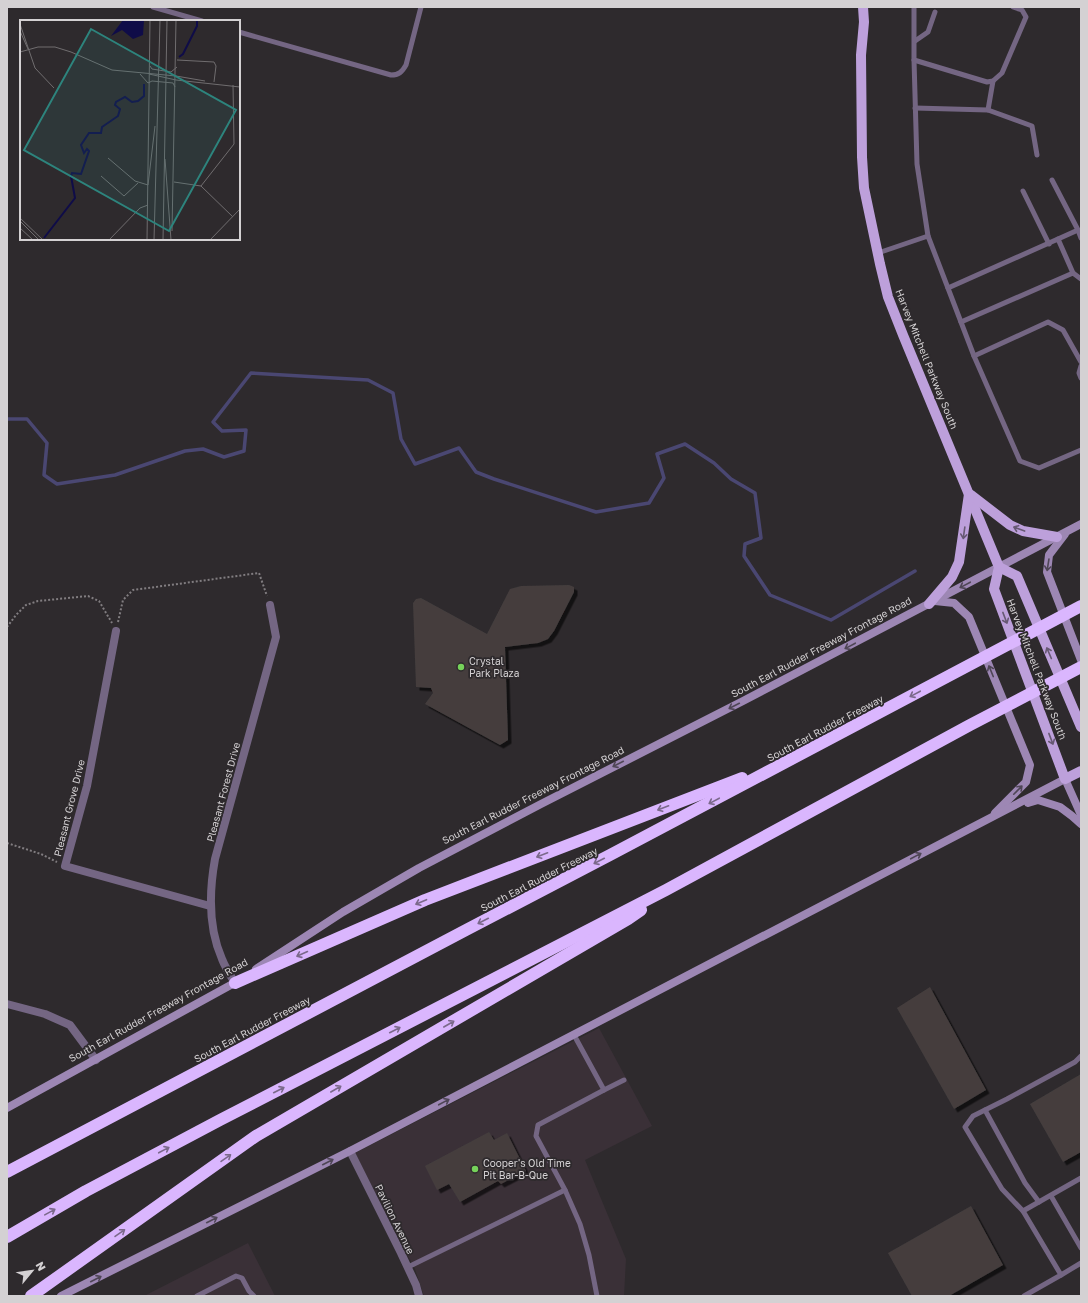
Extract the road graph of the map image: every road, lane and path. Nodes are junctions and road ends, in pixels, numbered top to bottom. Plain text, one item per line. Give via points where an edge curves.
1 (153, 7) edge
2 (421, 7) edge
3 (863, 7) edge
4 (914, 7) edge
5 (1012, 7) edge
6 (935, 12) dead end
7 (198, 20) edge
8 (240, 32) edge
9 (914, 41) junction
10 (914, 60) junction
11 (993, 81) junction
12 (915, 108) junction
13 (988, 110) junction
14 (1037, 155) dead end
15 (1052, 180) dead end
16 (1023, 191) dead end
17 (1078, 230) junction
18 (928, 236) junction
19 (1081, 238) edge
20 (1058, 239) junction
21 (1049, 244) junction
22 (878, 252) junction
23 (1074, 274) junction
24 (1081, 279) edge
25 (948, 288) junction
26 (961, 322) junction
27 (974, 356) junction
28 (1081, 362) edge
29 (1081, 366) edge
30 (1081, 378) edge
31 (1081, 450) edge
32 (969, 494) junction
33 (1081, 524) edge
34 (1066, 532) junction
35 (1057, 537) junction
36 (999, 567) junction
37 (932, 602) junction
38 (270, 604) joint
39 (1081, 606) edge
40 (7, 627) edge
41 (116, 631) junction
42 (1081, 660) edge
43 (1081, 667) edge
44 (1081, 727) edge
45 (791, 759) junction
46 (1081, 771) edge
47 (1066, 779) junction
48 (1008, 809) junction
49 (1081, 815) edge
50 (990, 817) junction
51 (1081, 824) edge
52 (7, 843) edge
53 (65, 866) junction
54 (666, 890) junction
55 (210, 906) junction
56 (235, 983) junction
57 (7, 1004) edge
58 (574, 1034) junction
59 (1081, 1056) edge
60 (96, 1060) junction
61 (624, 1080) dead end
62 (604, 1090) junction
63 (7, 1108) edge
64 (985, 1110) junction
65 (350, 1151) junction
66 (7, 1172) edge
67 (1081, 1178) edge
68 (565, 1190) junction
69 (1051, 1196) junction
70 (1039, 1202) junction
71 (1023, 1211) junction
72 (11, 1234) edge
73 (1081, 1248) edge
74 (1081, 1263) edge
75 (408, 1267) junction
76 (1061, 1275) junction
77 (31, 1296) edge
78 (61, 1296) edge
79 (197, 1296) edge
80 (254, 1296) edge
81 (419, 1296) edge
82 (597, 1296) edge
83 (1024, 1296) edge

1 - 7 lane
2 - 8 lane via 406,65 397,75
3 - 22 main road, Harvey Mitchell Parkway South via 862,157 864,188
4 - 9 lane
5 - 11 lane via 1022,10 1026,18 1002,73
6 - 9 lane via 928,32
9 - 10 lane
10 - 11 lane via 987,82
10 - 12 lane
11 - 13 lane
12 - 13 lane
12 - 18 lane via 917,164
13 - 14 lane via 1032,126
15 - 17 lane
16 - 21 lane
17 - 19 lane
17 - 20 lane
18 - 22 lane
18 - 25 lane
20 - 21 lane
20 - 23 lane
21 - 25 lane
22 - 32 main road, Harvey Mitchell Parkway South via 890,303
23 - 24 lane
23 - 26 lane
25 - 26 lane
26 - 27 lane
27 - 28 lane via 1048,322 1063,330
27 - 31 lane via 1020,462 1039,468
29 - 30 lane
35 -> 32 main road via 1010,526
32 - 36 main road, Harvey Mitchell Parkway South
32 -> 37 main road via 960,562 952,577
33 - 34 main road, South Earl Rudder Freeway Frontage Road
34 - 35 main road, South Earl Rudder Freeway Frontage Road
34 -> 42 main road via 1050,555 1047,572
35 - 36 main road, South Earl Rudder Freeway Frontage Road
36 -> 37 main road, South Earl Rudder Freeway Frontage Road
44 -> 36 main road, Harvey Mitchell Parkway South via 1017,576
36 -> 47 main road, Harvey Mitchell Parkway South via 994,589
50 -> 37 main road via 1026,782 1030,765 969,617 954,603
37 -> 56 main road, South Earl Rudder Freeway Frontage Road via 419,868 343,912
38 - 41 path via 259,573 133,590 123,600
38 - 55 street, Pleasant Forest Drive via 276,637 215,859
39 -> 45 highway, South Earl Rudder Freeway
40 - 41 path via 26,605 38,601 88,596 99,601
41 - 53 street, Pleasant Grove Drive via 87,786
43 - 54 highway
45 -> 56 highway via 425,900
45 -> 66 highway, South Earl Rudder Freeway
46 - 47 main road
47 - 48 main road
47 - 49 main road
48 - 50 main road
48 - 51 main road via 1038,800 1060,807
58 -> 50 main road
52 - 53 path via 41,854
53 - 55 street, Pleasant Grove Drive
72 -> 54 highway via 214,1123
77 -> 54 highway via 256,1136 628,919
55 - 56 street, Pleasant Forest Drive via 222,959
56 - 60 main road, South Earl Rudder Freeway Frontage Road
57 - 60 street via 45,1014 70,1025
58 - 62 lane
65 -> 58 main road
59 - 64 lane via 1075,1062
60 - 63 main road, South Earl Rudder Freeway Frontage Road
61 - 62 lane
62 - 68 lane via 538,1125 536,1136
64 - 70 lane via 1025,1183
64 - 71 lane via 973,1116 965,1127 1002,1189
65 - 75 street, Pavilion Avenue
78 -> 65 main road
67 - 69 lane
68 - 75 lane
68 - 82 lane via 580,1224
69 - 70 lane
69 - 73 lane
70 - 71 lane
71 - 76 lane
74 - 76 lane
75 - 81 street, Pavilion Avenue
76 - 83 lane
79 - 80 lane via 236,1276 242,1278

